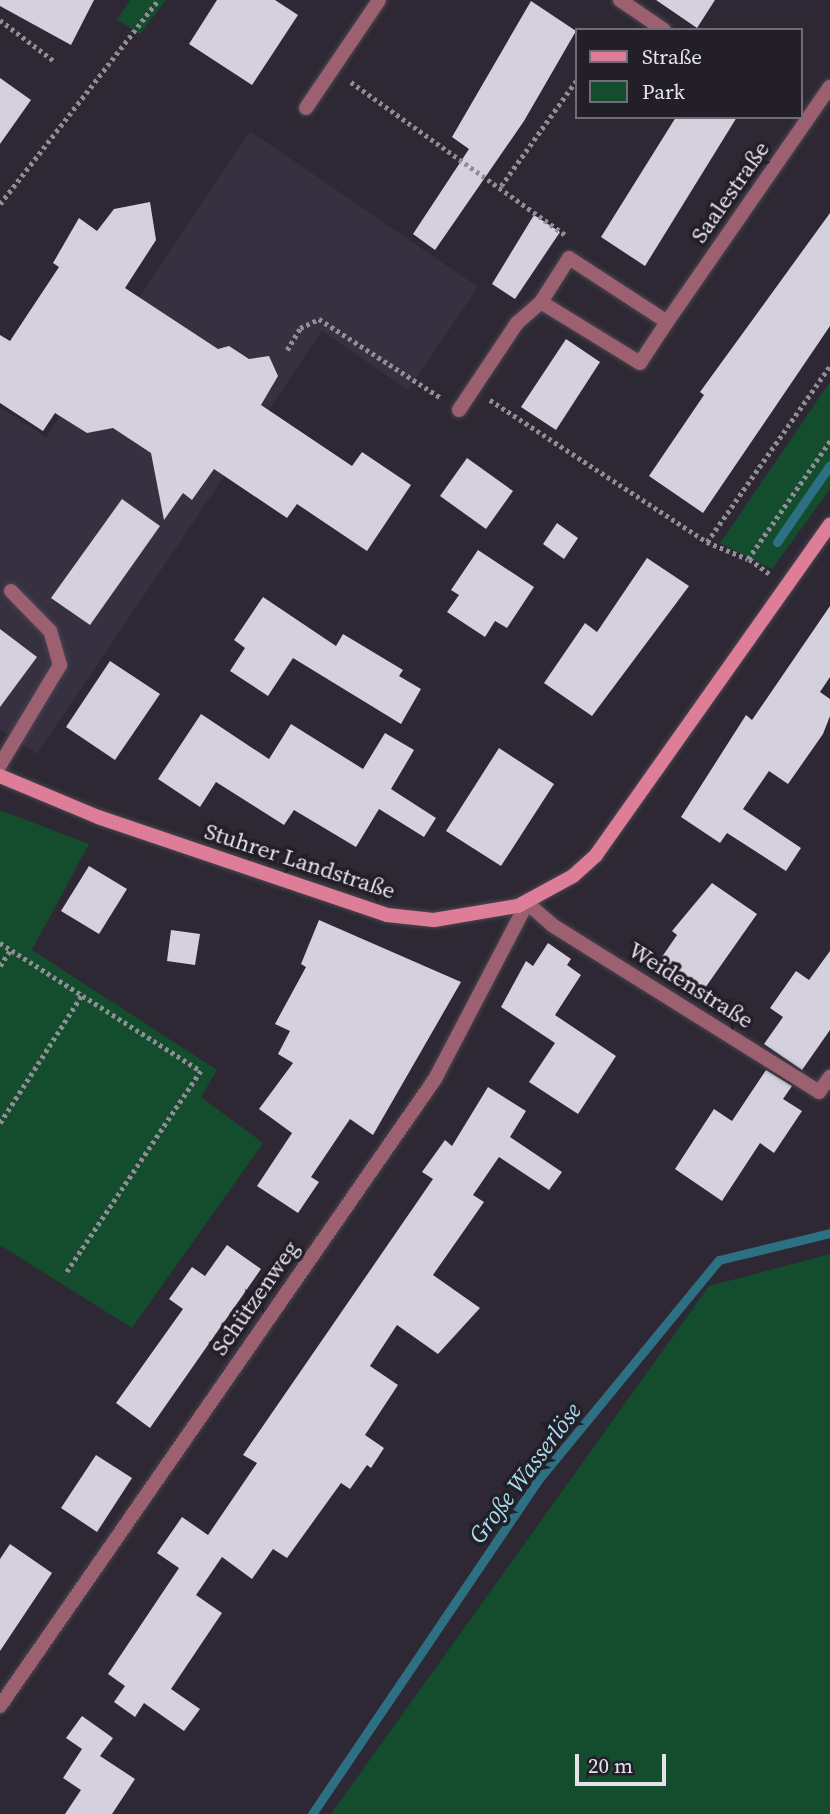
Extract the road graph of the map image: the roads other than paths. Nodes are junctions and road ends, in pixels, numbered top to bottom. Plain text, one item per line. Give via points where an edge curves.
1 (379, 0) edge
2 (620, 0) edge
3 (661, 28) edge
4 (830, 87) edge
5 (306, 108) dead end
6 (802, 118) edge
7 (799, 121) edge
8 (541, 302) junction
9 (667, 322) junction
10 (459, 410) road end
11 (830, 524) edge
12 (11, 591) dead end
13 (0, 765) edge
14 (0, 776) edge
15 (527, 903) junction
16 (830, 1077) edge
17 (0, 1706) edge

1 - 5 street
2 - 3 street
4 - 6 street, Saalestraße
7 - 9 street, Saalestraße
8 - 9 street, Saalestraße via 640,363
8 - 9 street via 569,258
8 - 10 street via 517,323
11 - 15 main road, Stuhrer Landstraße via 596,855
12 - 13 street via 50,631 60,665
14 - 15 main road, Stuhrer Landstraße via 98,817 387,915 435,920
15 - 16 street, Weidenstraße via 552,925 819,1092
15 - 17 street, Schützenweg via 435,1079

